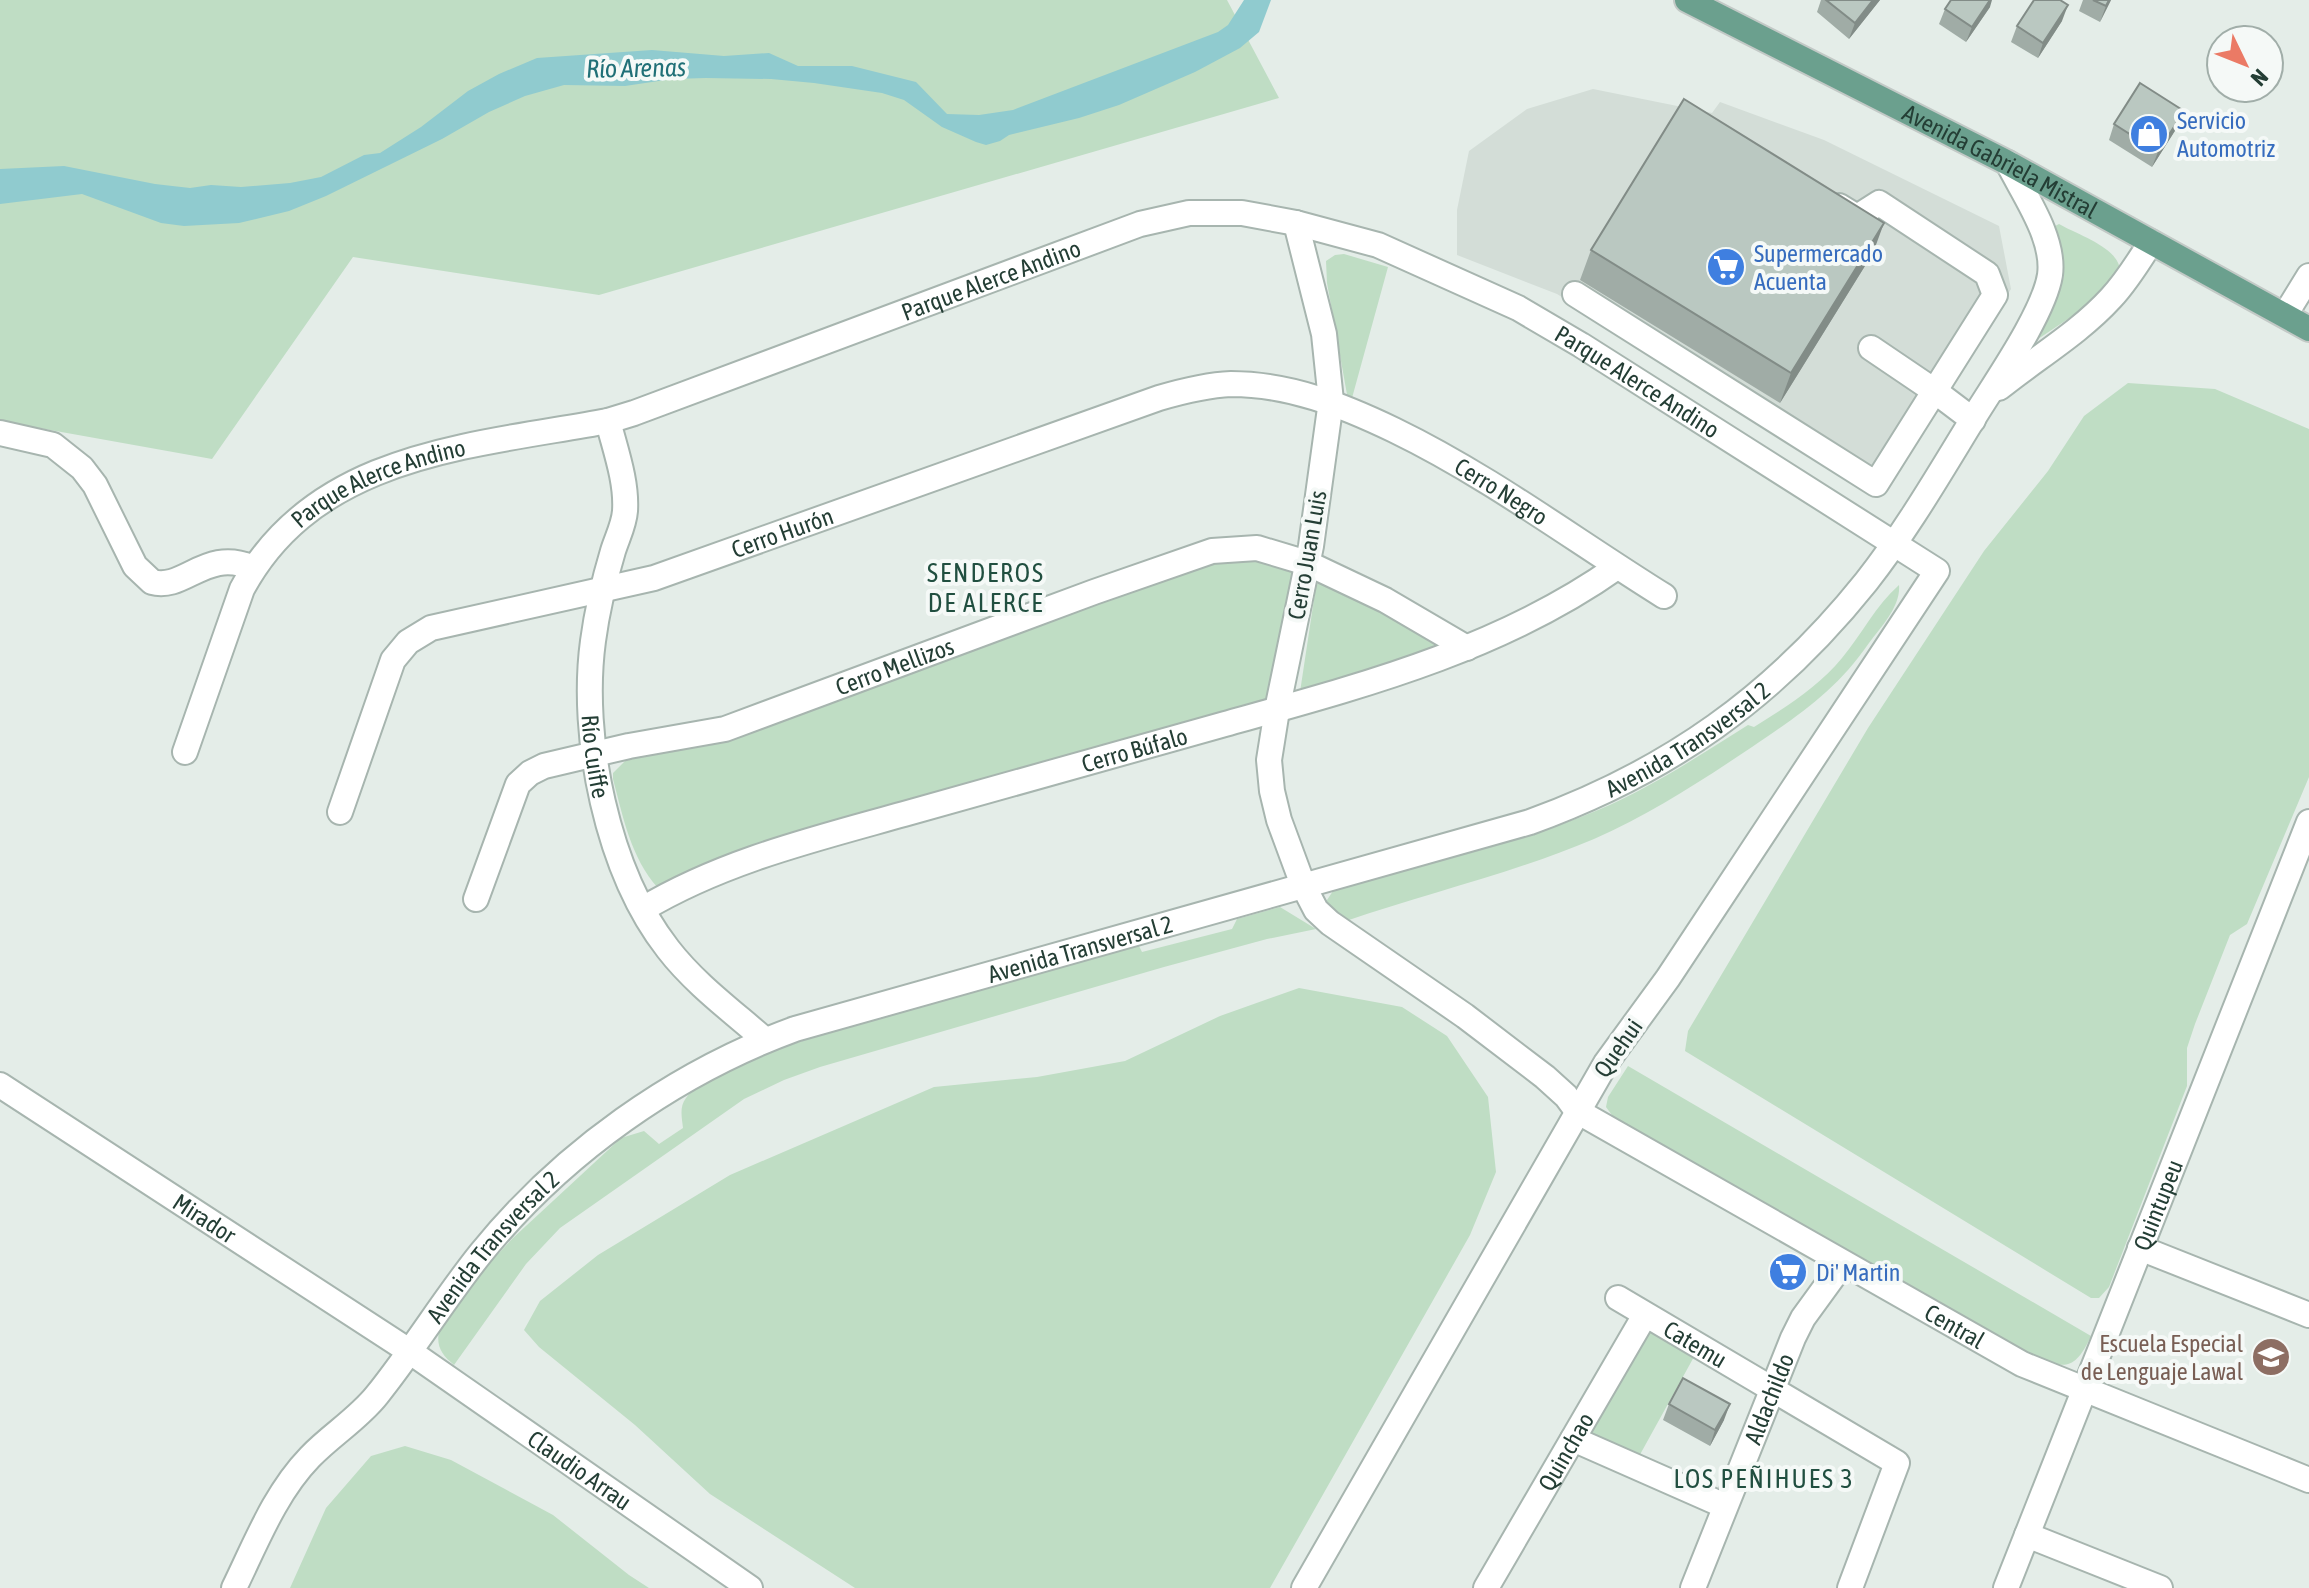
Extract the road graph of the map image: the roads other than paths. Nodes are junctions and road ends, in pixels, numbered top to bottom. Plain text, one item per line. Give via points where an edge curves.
1 (1687, 0) edge
2 (2008, 163) junction
3 (1819, 192) edge
4 (1296, 223) junction
5 (2151, 242) junction
6 (2309, 276) edge
7 (1575, 294) dead end
8 (2285, 315) junction
9 (2309, 329) edge
10 (1871, 348) dead end
11 (1936, 392) junction
12 (1331, 401) junction
13 (1979, 410) junction
14 (608, 421) junction
15 (0, 433) edge
16 (1895, 542) junction
17 (1307, 563) junction
18 (1617, 567) junction
19 (253, 568) junction
20 (602, 590) junction
21 (1664, 596) dead end
22 (1467, 648) junction
23 (1277, 710) junction
24 (185, 752) dead end
25 (595, 753) junction
26 (340, 812) dead end
27 (2309, 822) edge
28 (2303, 858) edge
29 (1303, 885) junction
30 (476, 899) dead end
31 (643, 909) junction
32 (765, 1040) junction
33 (0, 1085) edge
34 (1577, 1111) junction
35 (2140, 1248) junction
36 (1843, 1263) junction
37 (1618, 1298) dead end
38 (1645, 1315) junction
39 (2309, 1315) edge
40 (409, 1351) junction
41 (2085, 1388) junction
42 (1772, 1389) junction
43 (1573, 1439) junction
44 (2309, 1480) edge
45 (1725, 1506) junction
46 (2027, 1535) junction
47 (234, 1588) edge
48 (750, 1588) edge
49 (1304, 1588) edge
50 (1486, 1588) edge
51 (1693, 1588) edge
52 (1850, 1588) edge
53 (2006, 1588) edge
54 (2160, 1588) edge

1 - 2 main road, Avenida Gabriela Mistral
2 - 5 main road, Avenida Gabriela Mistral
2 - 13 street, Avenida Transversal 2 via 2040,226 2050,275 2041,303
3 - 11 street via 1857,217 1879,203 1987,274 1995,295
4 - 12 street, Cerro Juan Luis via 1324,334
4 - 14 street, Parque Alerce Andino via 1217,211 1163,218
4 - 16 street, Parque Alerce Andino via 1378,245 1518,308
5 - 8 main road, Avenida Gabriela Mistral
5 - 13 street, Avenida Transversal 2 via 2102,307
6 - 8 street
7 - 11 street via 1876,484
8 - 9 main road, Avenida Gabriela Mistral
10 - 11 street
11 - 13 street
12 - 17 street, Cerro Juan Luis
12 - 18 street, Cerro Negro via 1448,456
12 - 20 street, Cerro Hurón via 1252,385 1185,390 678,570
13 - 16 street, Avenida Transversal 2
14 - 19 street, Parque Alerce Andino via 436,454 357,480 297,519
14 - 20 street, Río Cuiffe via 624,515
15 - 19 street via 53,445 82,468 135,566 152,582 167,583 225,560
16 - 29 street, Avenida Transversal 2 via 1835,619 1788,668 1669,758 1595,797 1530,822
16 - 34 street, Quehui via 1937,571
17 - 22 street, Cerro Mellizos
17 - 23 street, Cerro Juan Luis
17 - 25 street, Cerro Mellizos via 1257,548 1212,551 725,729
18 - 21 street, Cerro Negro
18 - 22 street, Cerro Búfalo via 1542,615
19 - 24 street, Parque Alerce Andino
20 - 25 street, Río Cuiffe via 590,672
20 - 26 street, Cerro Hurón via 431,628 408,642 393,660
22 - 23 street, Cerro Búfalo
23 - 29 street, Cerro Juan Luis via 1269,760 1272,791
23 - 31 street, Cerro Búfalo via 779,850 685,885
25 - 30 street, Cerro Mellizos via 544,766 518,784
25 - 31 street, Río Cuiffe via 613,837
27 - 28 street, Quintupeu
28 - 35 street, Quintupeu
29 - 32 street, Avenida Transversal 2
29 - 34 street, Cerro Juan Luis via 1330,923 1465,1016 1545,1077
31 - 32 street, Río Cuiffe via 690,974
32 - 40 street, Avenida Transversal 2 via 636,1111 556,1176 483,1250
33 - 40 street, Mirador
34 - 36 street, Central
34 - 49 street, Quehui
35 - 39 street
35 - 41 street, Quintupeu
36 - 41 street, Central via 2022,1364
36 - 42 street, Aldachildo via 1803,1318
37 - 38 street, Catemu
38 - 42 street, Catemu
38 - 43 street, Quinchao
40 - 47 street, Avenida Transversal 2 via 376,1397 288,1483
40 - 48 street, Claudio Arrau
41 - 44 street, Central
41 - 46 street, Quintupeu
42 - 45 street, Aldachildo
42 - 52 street, Catemu via 1897,1463
43 - 45 street
43 - 50 street, Quinchao
45 - 51 street, Aldachildo
46 - 53 street, Quintupeu
46 - 54 street

